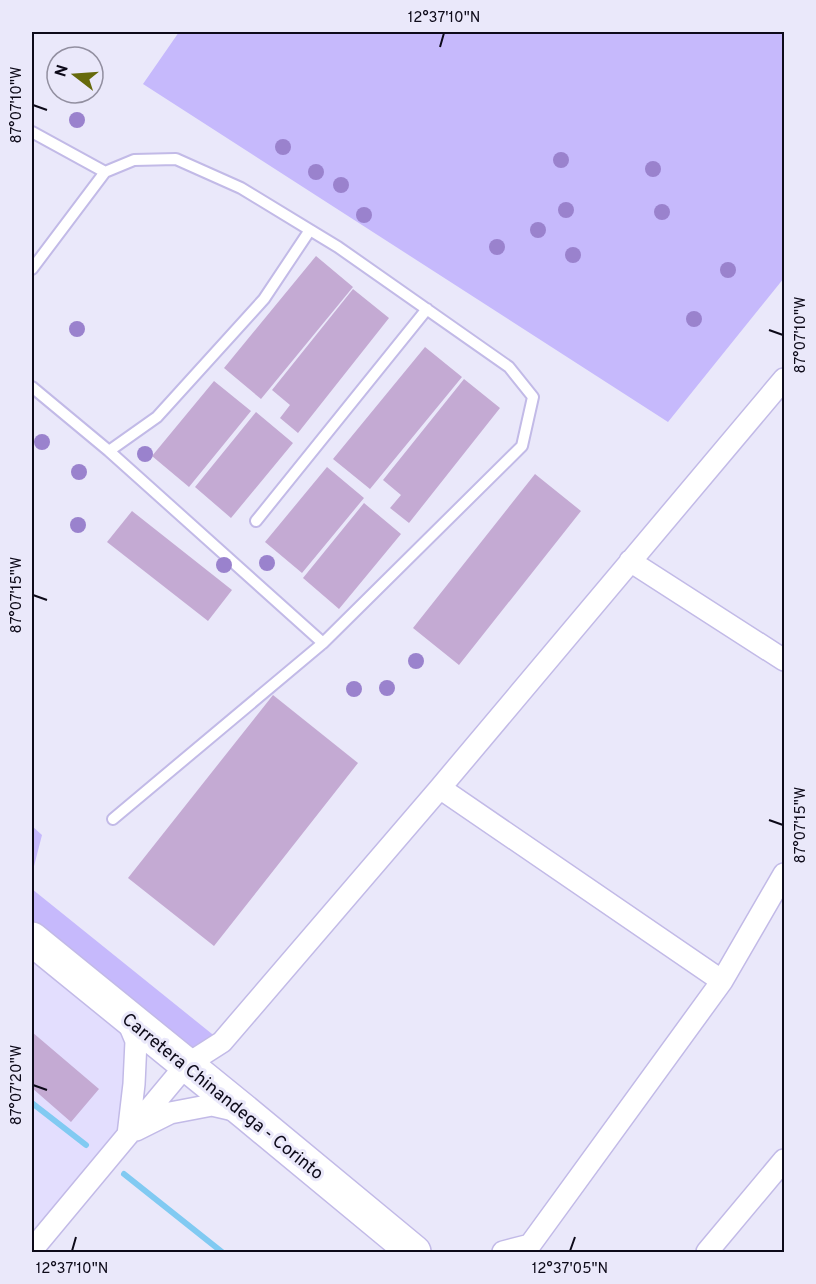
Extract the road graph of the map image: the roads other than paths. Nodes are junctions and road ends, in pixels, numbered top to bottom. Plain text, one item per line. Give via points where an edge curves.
1 (32, 132) edge
2 (105, 172) junction
3 (310, 230) junction
4 (36, 256) edge
5 (32, 269) edge
6 (427, 309) junction
7 (784, 379) edge
8 (32, 387) edge
9 (109, 451) junction
10 (256, 521) dead end
11 (630, 561) junction
12 (323, 643) junction
13 (784, 660) edge
14 (440, 788) junction
15 (113, 819) dead end
16 (784, 874) edge
17 (32, 939) edge
18 (722, 981) junction
19 (126, 1017) junction
20 (186, 1065) junction
21 (246, 1113) junction
22 (128, 1135) junction
23 (784, 1160) edge
24 (32, 1250) edge
25 (414, 1252) edge
26 (503, 1252) edge
27 (707, 1252) edge

1 - 2 lane
2 - 3 lane via 134,160 176,159 241,188
2 - 4 lane
3 - 6 lane
3 - 9 lane via 249,316 157,417
4 - 5 lane
6 - 10 lane
6 - 12 lane via 509,367 533,397 522,446
7 - 11 street
8 - 9 lane
9 - 12 lane
11 - 13 street
11 - 14 street
12 - 15 lane
14 - 18 street
14 - 20 street via 222,1042
16 - 18 street
17 - 19 highway, Carretera Chinandega - Corinto
18 - 26 street via 530,1245
19 - 20 highway, Carretera Chinandega - Corinto
19 - 22 street via 136,1041
20 - 21 highway, Carretera Chinandega - Corinto
20 - 22 street
21 - 22 street via 212,1105 170,1113
21 - 25 highway, Carretera Chinandega - Corinto
22 - 24 street
23 - 27 street

